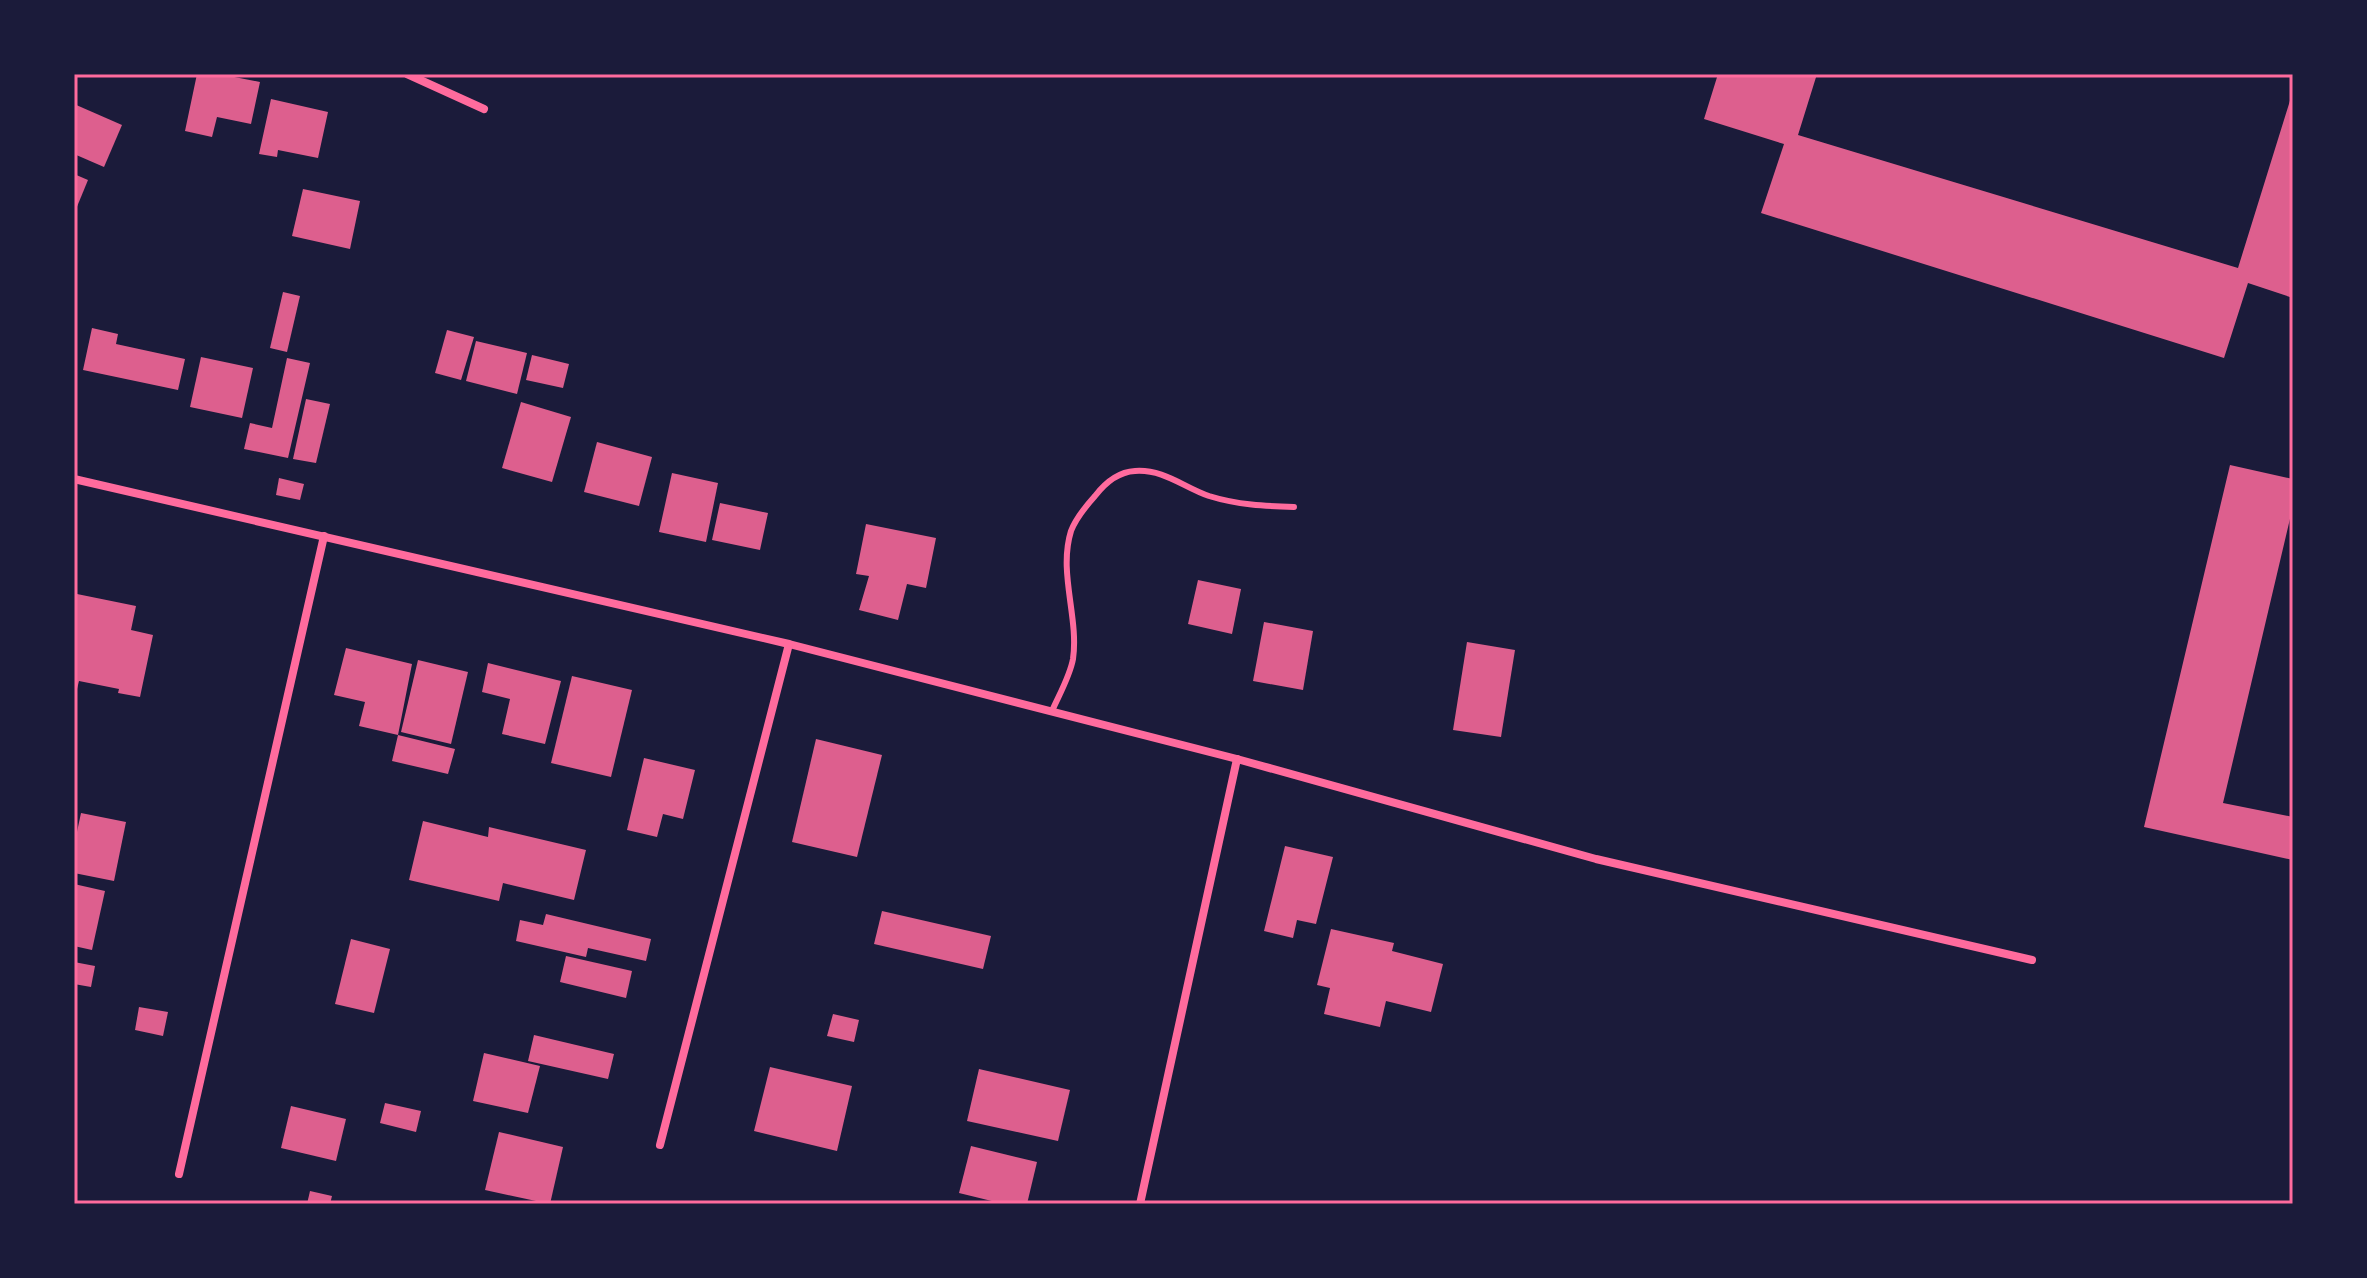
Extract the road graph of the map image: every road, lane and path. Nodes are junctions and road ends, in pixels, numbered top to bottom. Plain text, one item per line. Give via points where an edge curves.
1 (407, 74) edge
2 (484, 109) dead end
3 (74, 479) edge
4 (1294, 507) dead end
5 (324, 536) junction
6 (789, 644) junction
7 (1052, 711) junction
8 (1237, 759) junction
9 (2032, 960) dead end
10 (660, 1145) dead end
11 (179, 1174) dead end
12 (1140, 1204) edge

1 - 2 street
3 - 5 street
4 - 7 lane via 1242,505 1206,495 1164,473 1133,471 1106,481 1071,532 1073,662
5 - 6 street
5 - 11 street
6 - 7 street
6 - 10 street
7 - 8 street
8 - 9 street via 1596,859
8 - 12 street

